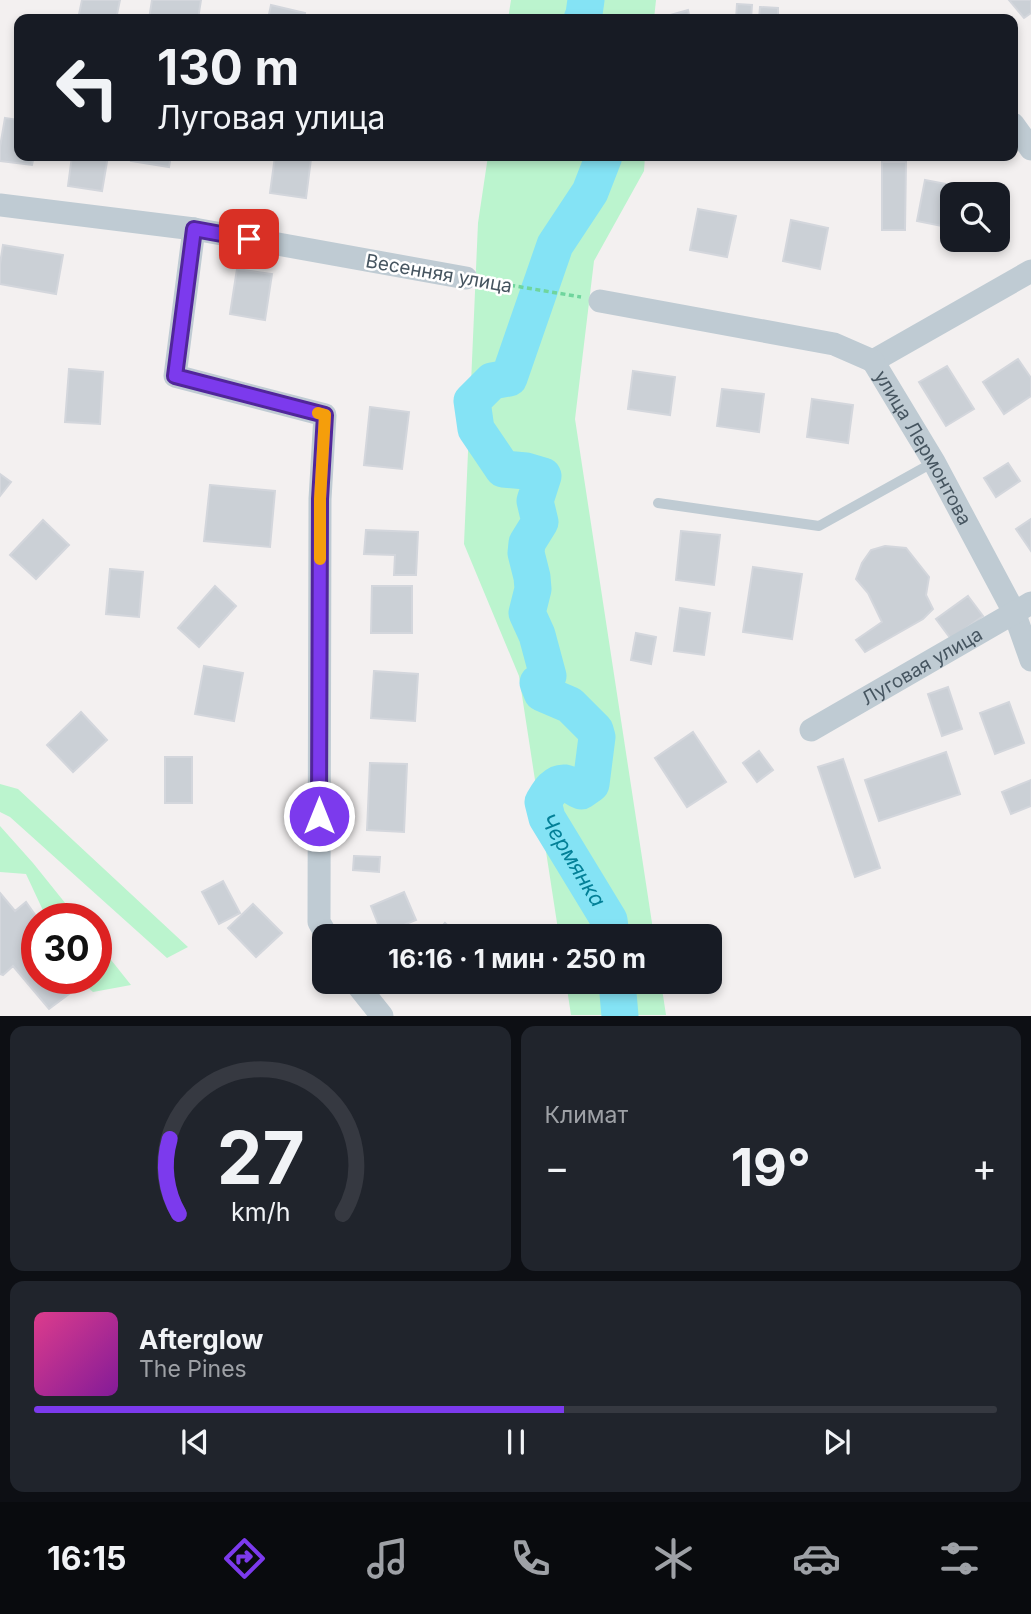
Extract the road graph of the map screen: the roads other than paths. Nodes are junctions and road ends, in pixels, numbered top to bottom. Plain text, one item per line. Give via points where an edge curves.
1 (1018, 131) edge
2 (1031, 149) edge
3 (0, 205) edge
4 (194, 229) junction
5 (1031, 271) edge
6 (466, 278) road end
7 (600, 301) road end
8 (873, 361) junction
9 (934, 462) junction
10 (658, 503) dead end
11 (1022, 608) edge
12 (1031, 660) edge
13 (811, 730) dead end
14 (320, 924) edge
15 (365, 994) edge
16 (382, 1016) edge

1 - 2 street
3 - 4 street, Весенняя улица
4 - 6 street, Весенняя улица
4 - 14 street via 175,376 325,415 320,512
5 - 8 street, улица Лермонтова
7 - 8 street via 834,344
8 - 9 street, улица Лермонтова
9 - 10 lane via 819,526
9 - 11 street, улица Лермонтова
11 - 12 street, улица Лермонтова
11 - 13 street, Луговая улица
15 - 16 street

